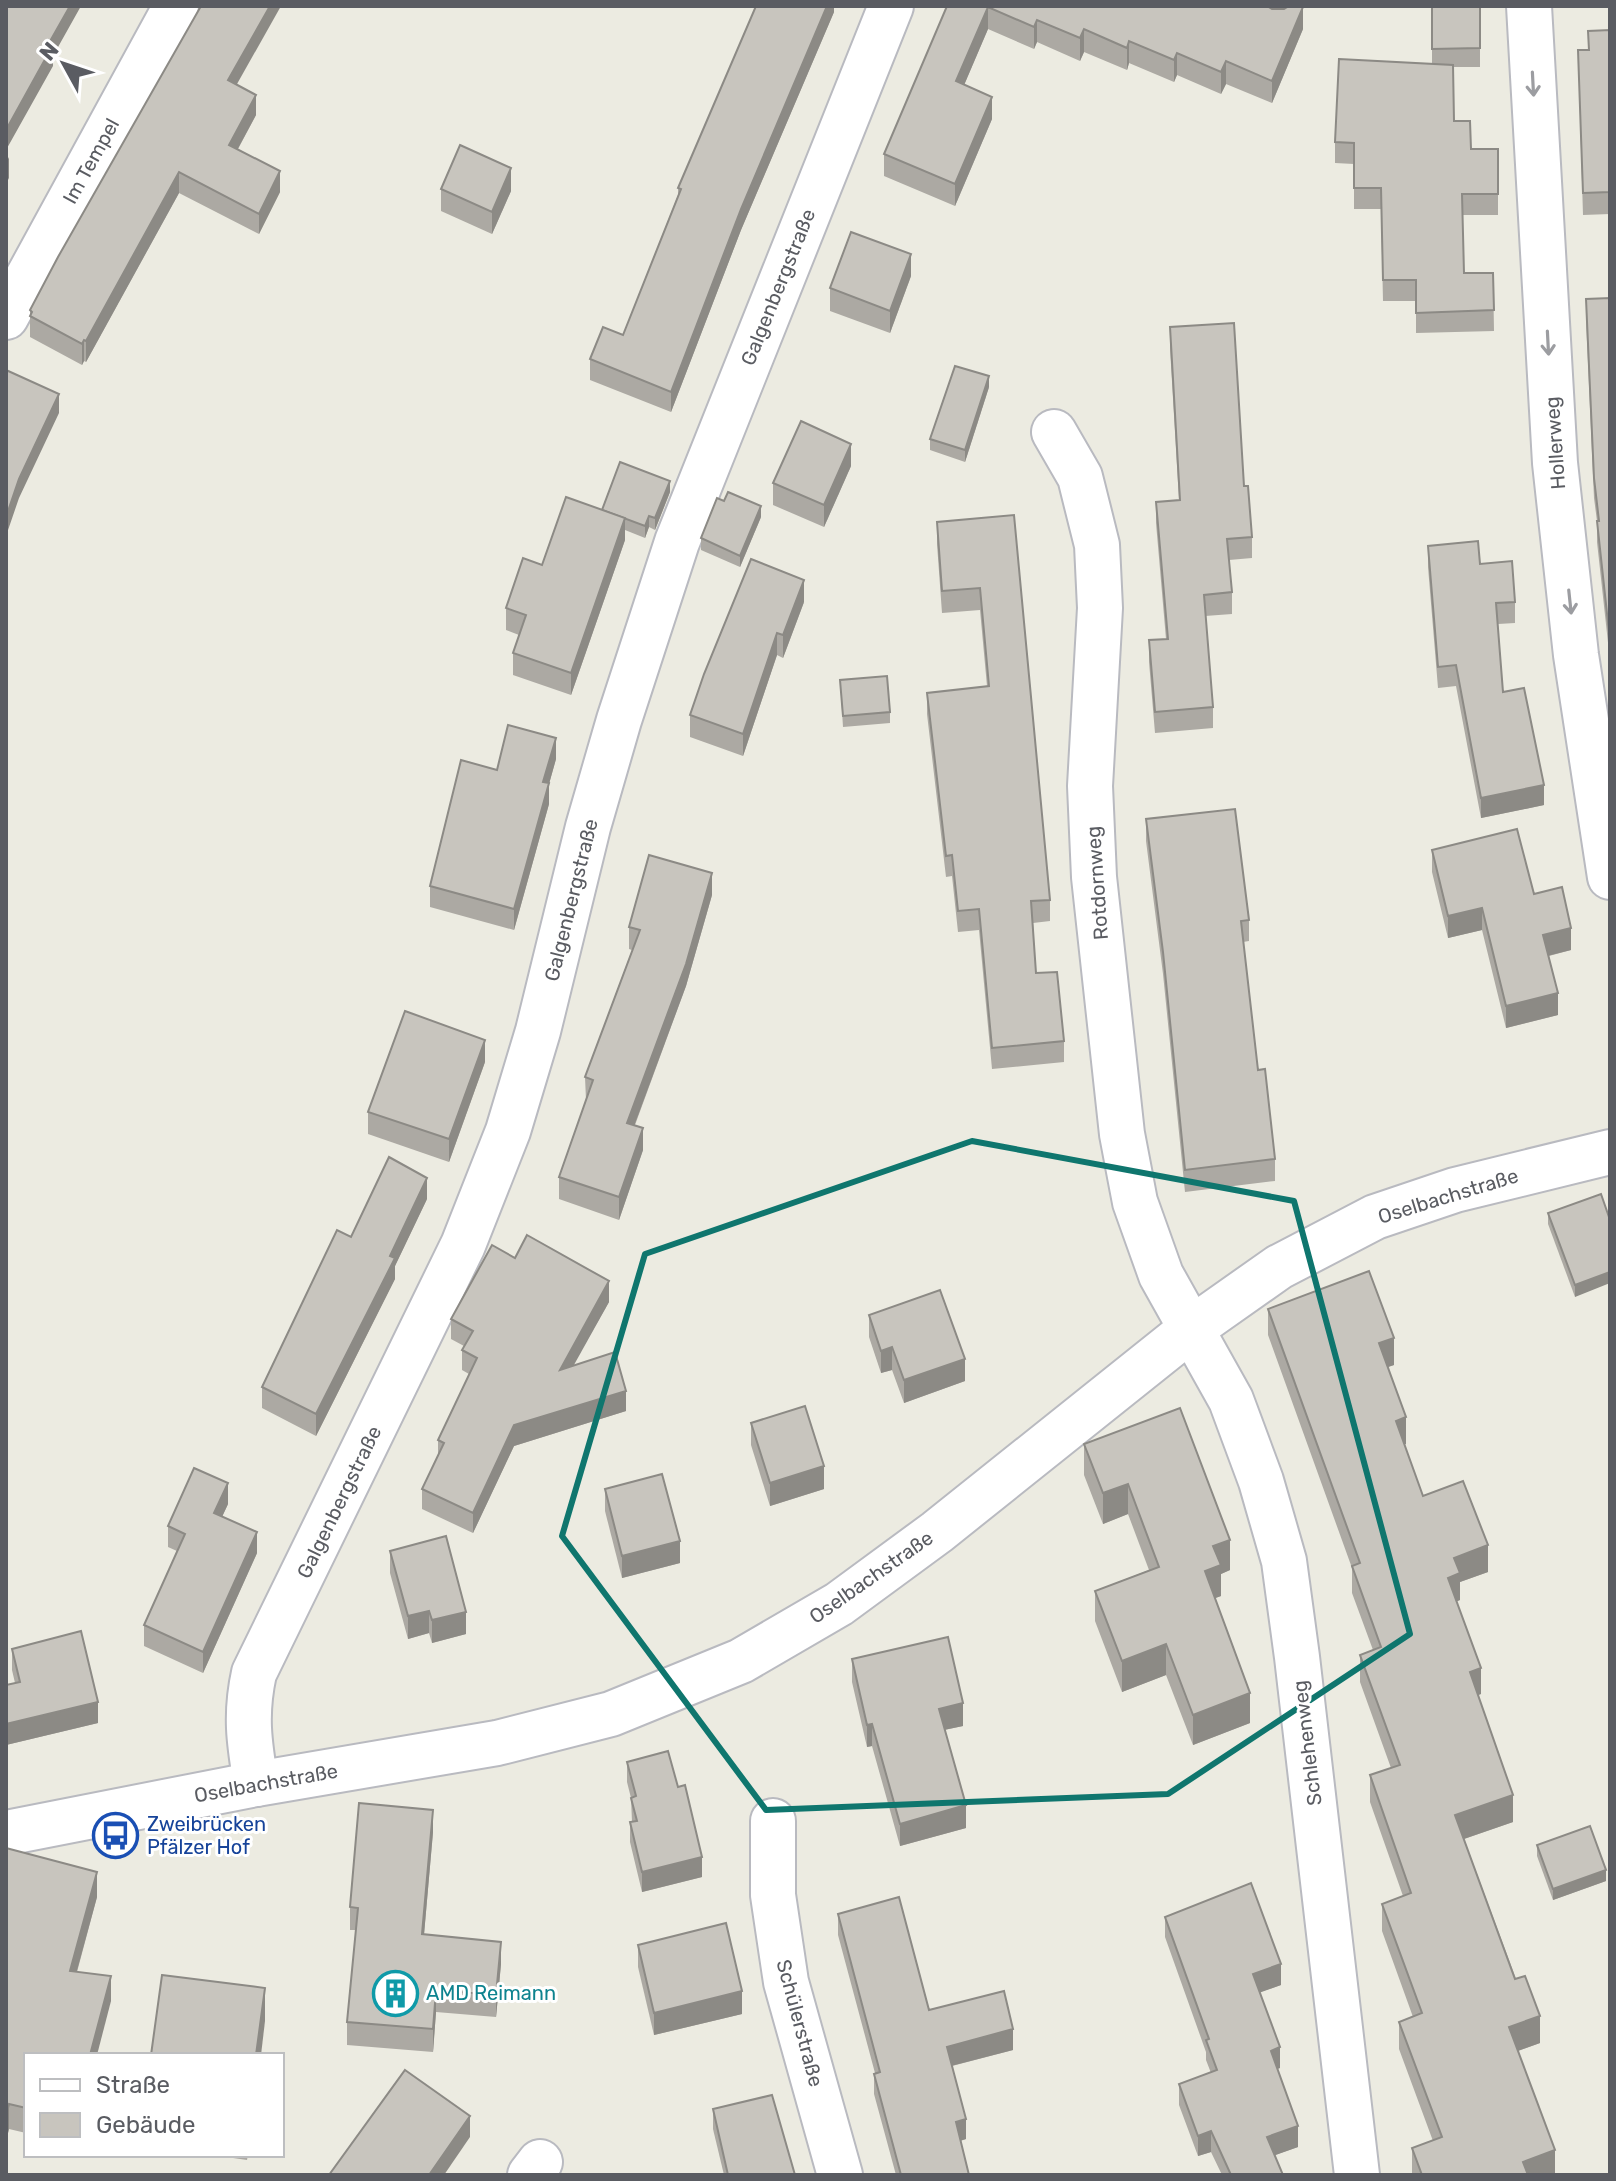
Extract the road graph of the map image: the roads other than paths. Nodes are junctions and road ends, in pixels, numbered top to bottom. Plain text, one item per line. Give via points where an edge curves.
1 (176, 6) edge
2 (891, 6) edge
3 (1529, 6) edge
4 (6, 317) edge
5 (1054, 432) dead end
6 (1610, 877) edge
7 (1610, 1152) edge
8 (1191, 1329) junction
9 (256, 1784) junction
10 (773, 1821) dead end
11 (6, 1833) edge
12 (840, 2175) edge
13 (1357, 2175) edge

1 - 4 street, Im Tempel
2 - 9 street, Galgenbergstraße via 677,542 588,827 508,1131 463,1245 254,1673 247,1703
3 -> 6 street, Hollerweg via 1555,463 1576,655
5 - 8 street, Rotdornweg via 1080,477 1097,545 1100,608 1090,786 1094,877 1122,1134 1135,1202 1156,1261
7 - 8 street, Oselbachstraße via 1455,1190 1375,1217 1279,1267
8 - 9 street, Oselbachstraße via 937,1532 839,1604 741,1661 611,1714 497,1743
8 - 13 street, Schlehenweg via 1231,1400 1284,1561
9 - 11 street, Oselbachstraße
10 - 12 street, Schülerstraße via 773,1895 786,1982

